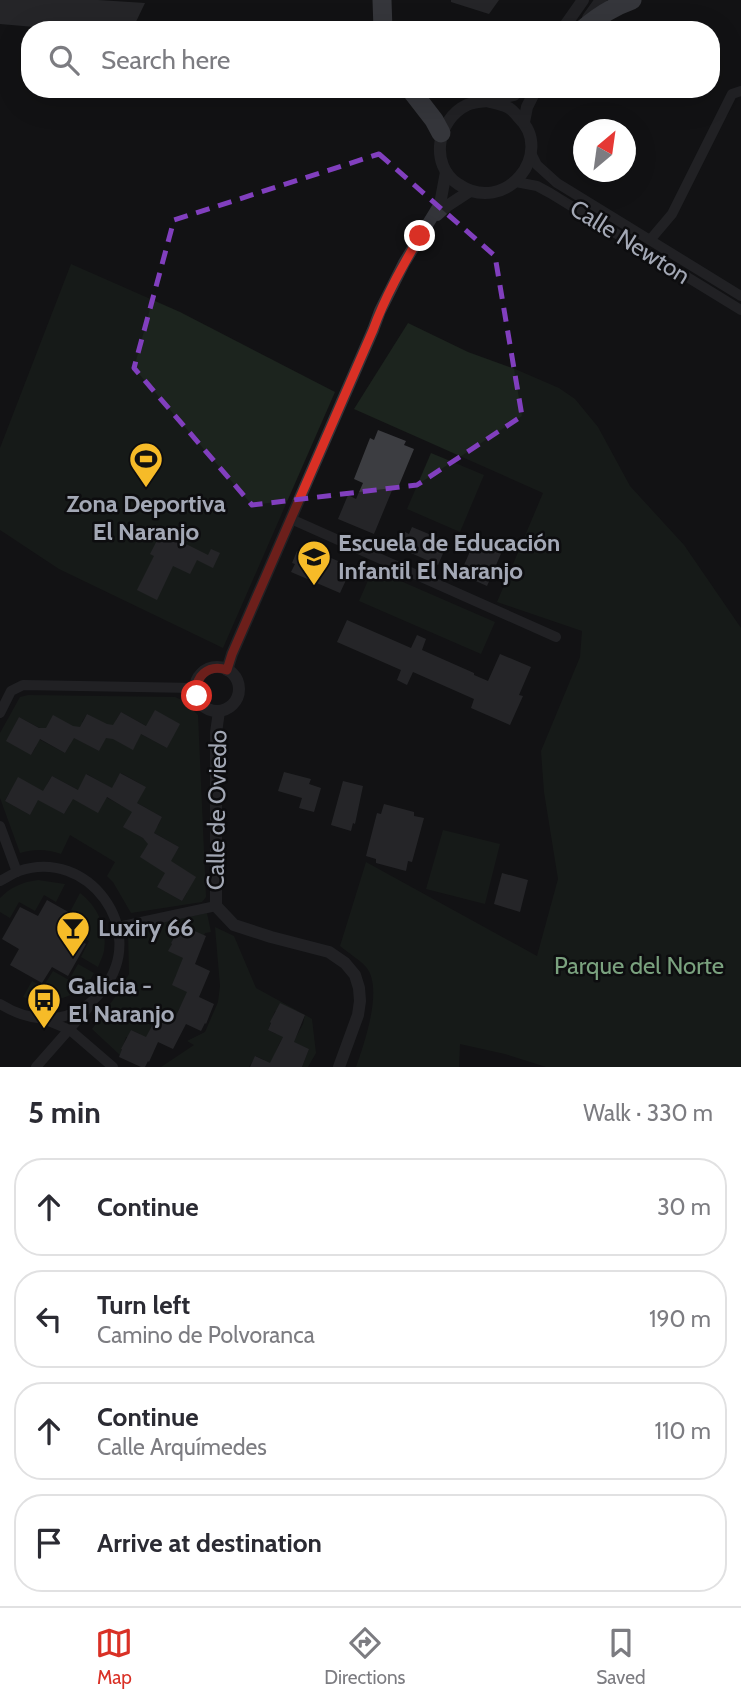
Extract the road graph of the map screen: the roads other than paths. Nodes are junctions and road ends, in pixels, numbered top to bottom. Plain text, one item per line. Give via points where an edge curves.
1 (382, 0) edge
2 (583, 0) edge
3 (601, 0) edge
4 (632, 0) edge
5 (383, 21) edge
6 (568, 21) edge
7 (587, 21) edge
8 (592, 21) edge
9 (741, 91) edge
10 (417, 98) edge
11 (500, 98) edge
12 (532, 98) edge
13 (486, 101) junction
14 (524, 122) junction
15 (441, 133) junction
16 (531, 153) junction
17 (446, 172) junction
18 (516, 182) junction
19 (470, 191) junction
20 (432, 220) junction
21 (650, 240) junction
22 (741, 296) edge
23 (741, 310) edge
24 (291, 519) junction
25 (556, 637) dead end
26 (227, 670) junction
27 (195, 688) junction
28 (219, 711) junction
29 (0, 713) edge
30 (0, 826) edge
31 (17, 872) junction
32 (0, 881) edge
33 (216, 906) junction
34 (118, 927) junction
35 (94, 1001) junction
36 (0, 1004) edge
37 (46, 1020) junction
38 (70, 1030) junction
39 (36, 1067) edge
40 (113, 1067) edge
41 (339, 1067) edge

1 - 5 highway
2 - 6 street
3 - 7 street
4 - 8 highway
9 - 21 street via 732,94 672,214
10 - 15 highway
11 - 13 street
12 - 14 street
13 - 14 street via 509,108
13 - 15 street via 468,104 454,113
14 - 16 street
15 - 17 street via 439,151
16 - 18 street
16 - 21 street, Calle Newton via 557,183
17 - 19 street
17 - 20 street
18 - 19 street via 490,193
18 - 23 street, Calle Newton via 550,193
19 - 20 street
20 - 24 street via 386,299
21 - 22 street, Calle Newton
24 - 25 street
24 - 26 street
26 - 27 street via 207,670
26 - 28 street via 238,682 239,692 233,704
27 - 28 street via 200,703
27 - 29 street via 23,685 11,691
28 - 33 street, Calle de Oviedo
30 - 31 street
31 - 32 street
31 - 34 street via 47,867 80,876 105,897
33 - 34 street
33 - 41 street, Calle de Oviedo via 234,925 329,952 355,975 358,1015
34 - 35 street via 118,964
35 - 37 street via 69,1015
35 - 38 street
36 - 37 street via 15,1013
37 - 38 street
38 - 39 street
38 - 40 street

